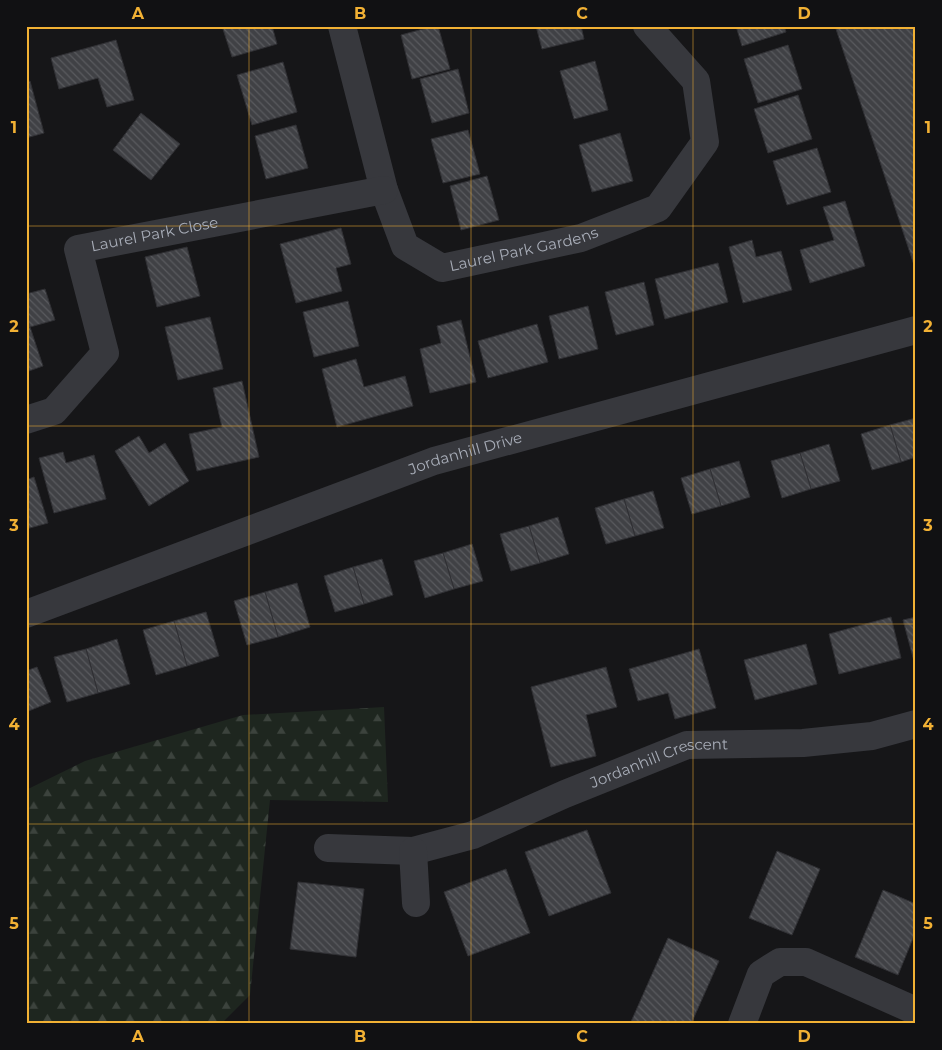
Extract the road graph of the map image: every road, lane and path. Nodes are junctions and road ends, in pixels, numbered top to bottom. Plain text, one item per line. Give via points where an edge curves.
1 (342, 26) edge
2 (647, 26) edge
3 (384, 190) junction
4 (916, 330) edge
5 (26, 420) edge
6 (26, 614) edge
7 (916, 724) edge
8 (328, 848) dead end
9 (413, 852) junction
10 (416, 903) dead end
11 (916, 1011) edge
12 (742, 1024) edge

1 - 3 street, Laurel Park Gardens
2 - 3 street, Laurel Park Gardens via 696,81 705,142 658,208 581,238 442,268 405,246
3 - 5 street, Laurel Park Close via 78,249 106,353 54,411
4 - 6 street, Jordanhill Drive via 434,461
7 - 9 street, Jordanhill Crescent via 872,736 803,744 687,745 473,835
8 - 9 street, Jordanhill Crescent
9 - 10 street
11 - 12 street via 806,962 780,962 761,974

